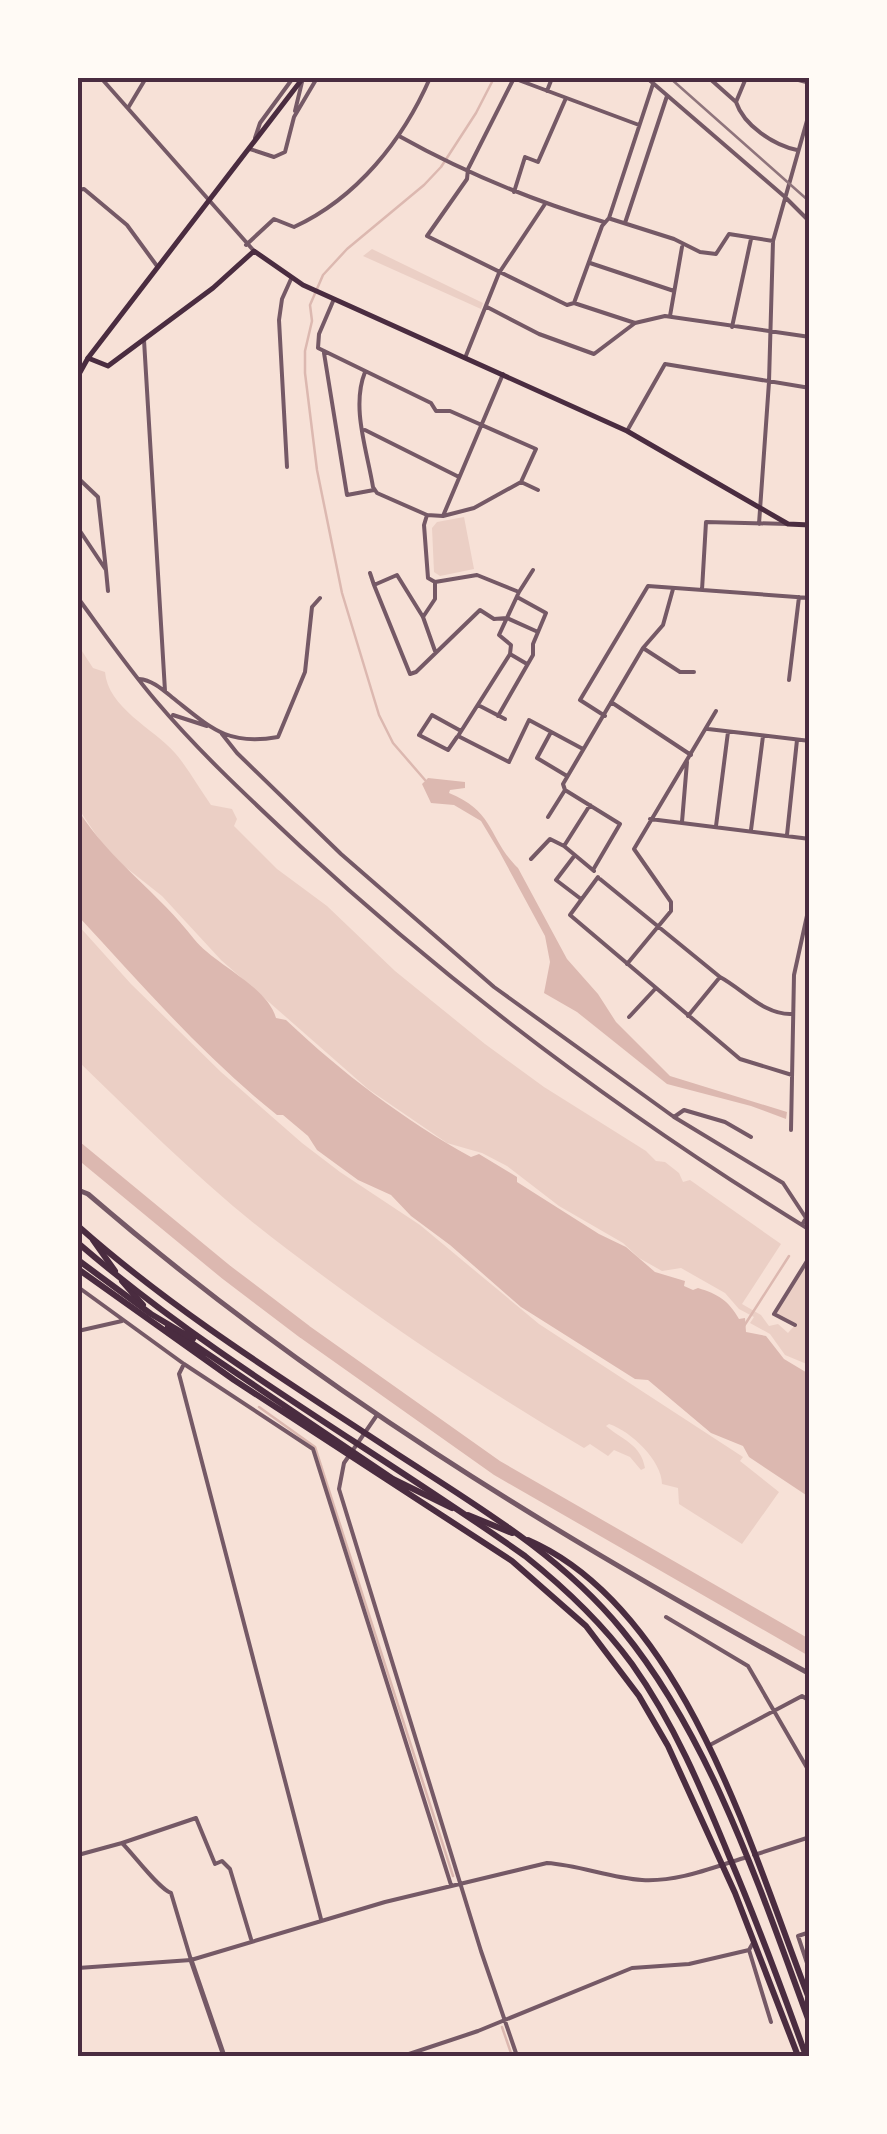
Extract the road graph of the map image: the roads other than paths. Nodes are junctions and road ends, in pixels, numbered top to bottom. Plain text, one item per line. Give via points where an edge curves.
1 (100, 78) edge
2 (146, 78) edge
3 (293, 78) edge
4 (303, 78) edge
5 (318, 78) edge
6 (430, 78) edge
7 (514, 78) edge
8 (552, 78) edge
9 (648, 78) edge
10 (709, 78) edge
11 (746, 78) edge
12 (790, 78) edge
13 (810, 83) edge
14 (653, 84) junction
15 (547, 91) junction
16 (668, 96) junction
17 (566, 98) junction
18 (736, 102) junction
19 (128, 108) junction
20 (810, 110) edge
21 (294, 117) junction
22 (640, 126) junction
23 (398, 136) junction
24 (254, 138) junction
25 (248, 147) junction
26 (797, 150) junction
27 (467, 174) junction
28 (78, 190) edge
29 (514, 192) junction
30 (208, 197) junction
31 (786, 197) junction
32 (545, 204) junction
33 (606, 220) junction
34 (810, 222) edge
35 (625, 223) junction
36 (751, 238) junction
37 (773, 241) junction
38 (246, 244) junction
39 (682, 245) junction
40 (254, 251) junction
41 (590, 263) junction
42 (158, 266) junction
43 (499, 273) junction
44 (291, 279) junction
45 (674, 291) junction
46 (332, 298) junction
47 (574, 302) junction
48 (487, 307) junction
49 (670, 316) junction
50 (635, 323) junction
51 (732, 327) junction
52 (771, 333) junction
53 (810, 337) edge
54 (144, 340) junction
55 (324, 353) junction
56 (88, 358) junction
57 (464, 358) junction
58 (365, 372) junction
59 (503, 374) junction
60 (78, 376) edge
61 (769, 382) junction
62 (810, 388) edge
63 (483, 424) junction
64 (363, 428) junction
65 (627, 430) junction
66 (287, 467) dead end
67 (459, 477) junction
68 (78, 478) edge
69 (521, 482) junction
70 (374, 490) junction
71 (538, 490) dead end
72 (760, 506) junction
73 (427, 514) junction
74 (442, 516) junction
75 (759, 524) junction
76 (788, 524) junction
77 (810, 524) edge
78 (78, 528) edge
79 (106, 570) junction
80 (534, 570) dead end
81 (370, 573) dead end
82 (434, 582) junction
83 (374, 585) junction
84 (673, 589) junction
85 (108, 590) dead end
86 (702, 590) junction
87 (518, 594) junction
88 (798, 597) junction
89 (78, 598) edge
90 (320, 598) dead end
91 (810, 598) edge
92 (423, 617) junction
93 (507, 618) junction
94 (538, 632) junction
95 (643, 648) junction
96 (435, 652) junction
97 (510, 654) junction
98 (528, 664) junction
99 (694, 672) dead end
100 (139, 679) junction
101 (789, 680) dead end
102 (165, 691) junction
103 (612, 702) junction
104 (478, 704) junction
105 (716, 711) dead end
106 (169, 714) junction
107 (498, 716) junction
108 (605, 716) junction
109 (505, 720) dead end
110 (215, 728) junction
111 (708, 729) junction
112 (551, 732) junction
113 (728, 732) junction
114 (222, 734) junction
115 (459, 734) junction
116 (763, 736) junction
117 (797, 740) junction
118 (810, 741) edge
119 (584, 750) junction
120 (692, 755) junction
121 (687, 762) junction
122 (568, 776) junction
123 (566, 790) junction
124 (590, 806) junction
125 (548, 817) dead end
126 (650, 818) junction
127 (682, 823) junction
128 (716, 827) junction
129 (751, 832) junction
130 (786, 836) junction
131 (810, 839) edge
132 (564, 846) junction
133 (575, 855) junction
134 (531, 859) dead end
135 (593, 870) junction
136 (598, 877) junction
137 (582, 899) junction
138 (810, 902) edge
139 (657, 929) junction
140 (628, 964) junction
141 (720, 977) junction
142 (656, 988) junction
143 (793, 1014) junction
144 (629, 1016) dead end
145 (688, 1016) junction
146 (792, 1076) junction
147 (674, 1116) junction
148 (792, 1130) dead end
149 (752, 1137) dead end
150 (78, 1190) edge
151 (78, 1223) edge
152 (802, 1225) junction
153 (810, 1230) edge
154 (78, 1243) edge
155 (78, 1260) edge
156 (810, 1262) edge
157 (78, 1269) edge
158 (78, 1287) edge
159 (122, 1321) junction
160 (794, 1325) dead end
161 (156, 1326) junction
162 (78, 1332) edge
163 (148, 1338) junction
164 (184, 1364) junction
165 (241, 1368) junction
166 (377, 1416) junction
167 (350, 1454) junction
168 (340, 1496) junction
169 (330, 1498) junction
170 (666, 1618) dead end
171 (810, 1674) edge
172 (810, 1700) edge
173 (773, 1711) junction
174 (708, 1746) junction
175 (810, 1774) edge
176 (810, 1837) edge
177 (122, 1844) junction
178 (78, 1855) edge
179 (753, 1855) junction
180 (722, 1864) junction
181 (462, 1882) junction
182 (451, 1886) junction
183 (321, 1919) junction
184 (810, 1932) edge
185 (754, 1940) junction
186 (251, 1941) junction
187 (749, 1950) junction
188 (191, 1960) junction
189 (78, 1968) edge
190 (810, 1972) edge
191 (810, 2001) edge
192 (505, 2019) junction
193 (770, 2022) dead end
194 (810, 2024) edge
195 (224, 2056) edge
196 (403, 2056) edge
197 (517, 2056) edge
198 (798, 2056) edge
199 (806, 2056) edge

1 - 19 street
2 - 19 street
3 - 24 street
4 - 21 street
4 - 24 main road
5 - 21 street
6 - 23 street
7 - 15 street
7 - 27 street
8 - 15 street
9 - 14 street
10 - 18 street
11 - 18 street
12 - 13 street
14 - 16 street
14 - 22 street
15 - 17 street
16 - 31 street
16 - 35 street
17 - 22 street
17 - 29 street via 538,162 525,157
18 - 26 street via 777,146
19 - 30 street
20 - 26 street
21 - 25 street via 285,152 274,156
22 - 33 street
23 - 27 street
23 - 38 street via 362,181 308,221 294,227 274,218
24 - 25 main road
25 - 30 main road
26 - 31 street
27 - 29 street
27 - 43 street via 427,236
28 - 42 street via 128,224
29 - 32 street
30 - 38 street
30 - 42 main road
31 - 34 street
31 - 37 street
32 - 33 street
32 - 43 street
33 - 35 street
33 - 41 street
35 - 39 street
36 - 37 street
36 - 39 street via 729,234 716,254
36 - 51 street
37 - 52 street
38 - 40 street
39 - 45 street
40 - 44 main road
40 - 54 main road
41 - 45 street
41 - 47 street
42 - 56 main road
43 - 47 street via 567,306
43 - 48 street
44 - 46 main road
44 - 66 street via 279,320
45 - 49 street
46 - 55 street via 318,334
46 - 57 main road
47 - 50 street
48 - 50 street via 594,354
48 - 57 street
49 - 50 street
49 - 51 street
51 - 52 street
52 - 53 street
52 - 61 street
54 - 56 main road via 108,366
54 - 102 street
55 - 58 street
55 - 70 street via 347,494
56 - 60 main road
57 - 59 main road
58 - 63 street via 436,411
58 - 64 street via 359,388
59 - 63 street
59 - 65 main road
61 - 62 street
61 - 65 street via 664,364
61 - 72 street
63 - 67 street
63 - 69 street via 536,449
64 - 67 street
64 - 70 street
65 - 72 main road
67 - 74 street
68 - 79 street via 98,497
69 - 71 street
69 - 74 street via 474,508
70 - 73 street
72 - 75 street
72 - 76 main road
73 - 74 street
73 - 82 street via 428,578
75 - 76 street
75 - 86 street via 706,522
76 - 77 main road
78 - 79 street
79 - 85 street
80 - 87 street
81 - 83 street
82 - 87 street via 477,575
82 - 92 street via 435,598
83 - 92 street via 398,576
83 - 96 street via 410,674
84 - 86 street
84 - 95 street via 664,625
84 - 108 street via 648,586 580,700
86 - 88 street
87 - 93 street
87 - 94 street via 546,613
88 - 91 street
88 - 101 street
89 - 100 street
90 - 114 street via 312,606 305,672 278,737 251,742
92 - 96 street
93 - 94 street
93 - 96 street via 480,610
93 - 97 street via 499,635 511,645
94 - 98 street
95 - 99 street via 680,672
95 - 103 street
97 - 98 street
97 - 104 street
98 - 107 street
100 - 102 street
100 - 106 street
102 - 110 street
103 - 108 street
103 - 120 street
104 - 107 street
104 - 115 street
105 - 111 street
106 - 110 street
106 - 152 street via 326,872 461,988 586,1082
107 - 109 street
108 - 119 street
110 - 114 street
111 - 113 street
111 - 120 street
112 - 115 street via 530,720 509,762
112 - 119 street
112 - 122 street via 537,758
113 - 116 street
113 - 128 street
114 - 147 street via 342,854 494,987
115 - 115 street via 432,715 419,734 448,750
116 - 117 street
116 - 129 street
117 - 118 street
117 - 130 street
119 - 122 street
120 - 121 street
121 - 126 street
121 - 127 street
122 - 123 street
123 - 124 street
123 - 125 street
124 - 132 street
124 - 135 street via 620,824
126 - 127 street
126 - 139 street via 634,849 671,902
127 - 128 street
128 - 129 street
129 - 130 street
130 - 131 street
132 - 133 street
132 - 134 street via 550,839
133 - 135 street
133 - 137 street via 556,880
135 - 136 street
136 - 137 street
136 - 139 street
137 - 140 street via 570,915
138 - 143 street
139 - 140 street
139 - 141 street
140 - 142 street
141 - 143 street via 769,1011
141 - 145 street
142 - 144 street
142 - 145 street
143 - 146 street
145 - 146 street via 740,1059
146 - 148 street
147 - 149 street via 684,1110
147 - 152 street via 783,1183 806,1218
150 - 166 street via 258,1333
151 - 167 highway via 166,1325
151 - 194 highway via 223,1339 533,1545 620,1627 697,1750
152 - 153 street
154 - 165 highway
155 - 165 highway
156 - 160 street via 774,1314
157 - 161 highway
158 - 159 street
159 - 162 street
159 - 163 street
161 - 163 street
161 - 167 highway
163 - 164 street
164 - 169 street via 314,1449
164 - 183 street via 179,1374
165 - 199 highway via 525,1556 609,1635 686,1755
166 - 167 street
166 - 171 street via 608,1561
167 - 168 street via 340,1472
167 - 174 highway via 416,1492 549,1549 594,1582 647,1640
167 - 180 highway via 512,1561 586,1626 653,1719
168 - 169 street
168 - 181 street
169 - 182 street
170 - 173 street via 748,1666
172 - 173 street via 802,1696
173 - 174 street
173 - 175 street
174 - 179 highway
176 - 179 street
177 - 178 street
177 - 186 street via 196,1818 215,1864 230,1869
177 - 188 street via 171,1893
179 - 180 street
179 - 191 highway
180 - 181 street via 655,1880 547,1863
180 - 185 highway
181 - 182 street
181 - 192 street
182 - 183 street
183 - 186 street
184 - 190 street via 798,1936
185 - 187 street
185 - 198 highway
186 - 188 street
187 - 192 street via 632,1968
187 - 193 street
188 - 189 street
188 - 195 street
192 - 196 street
192 - 197 street

